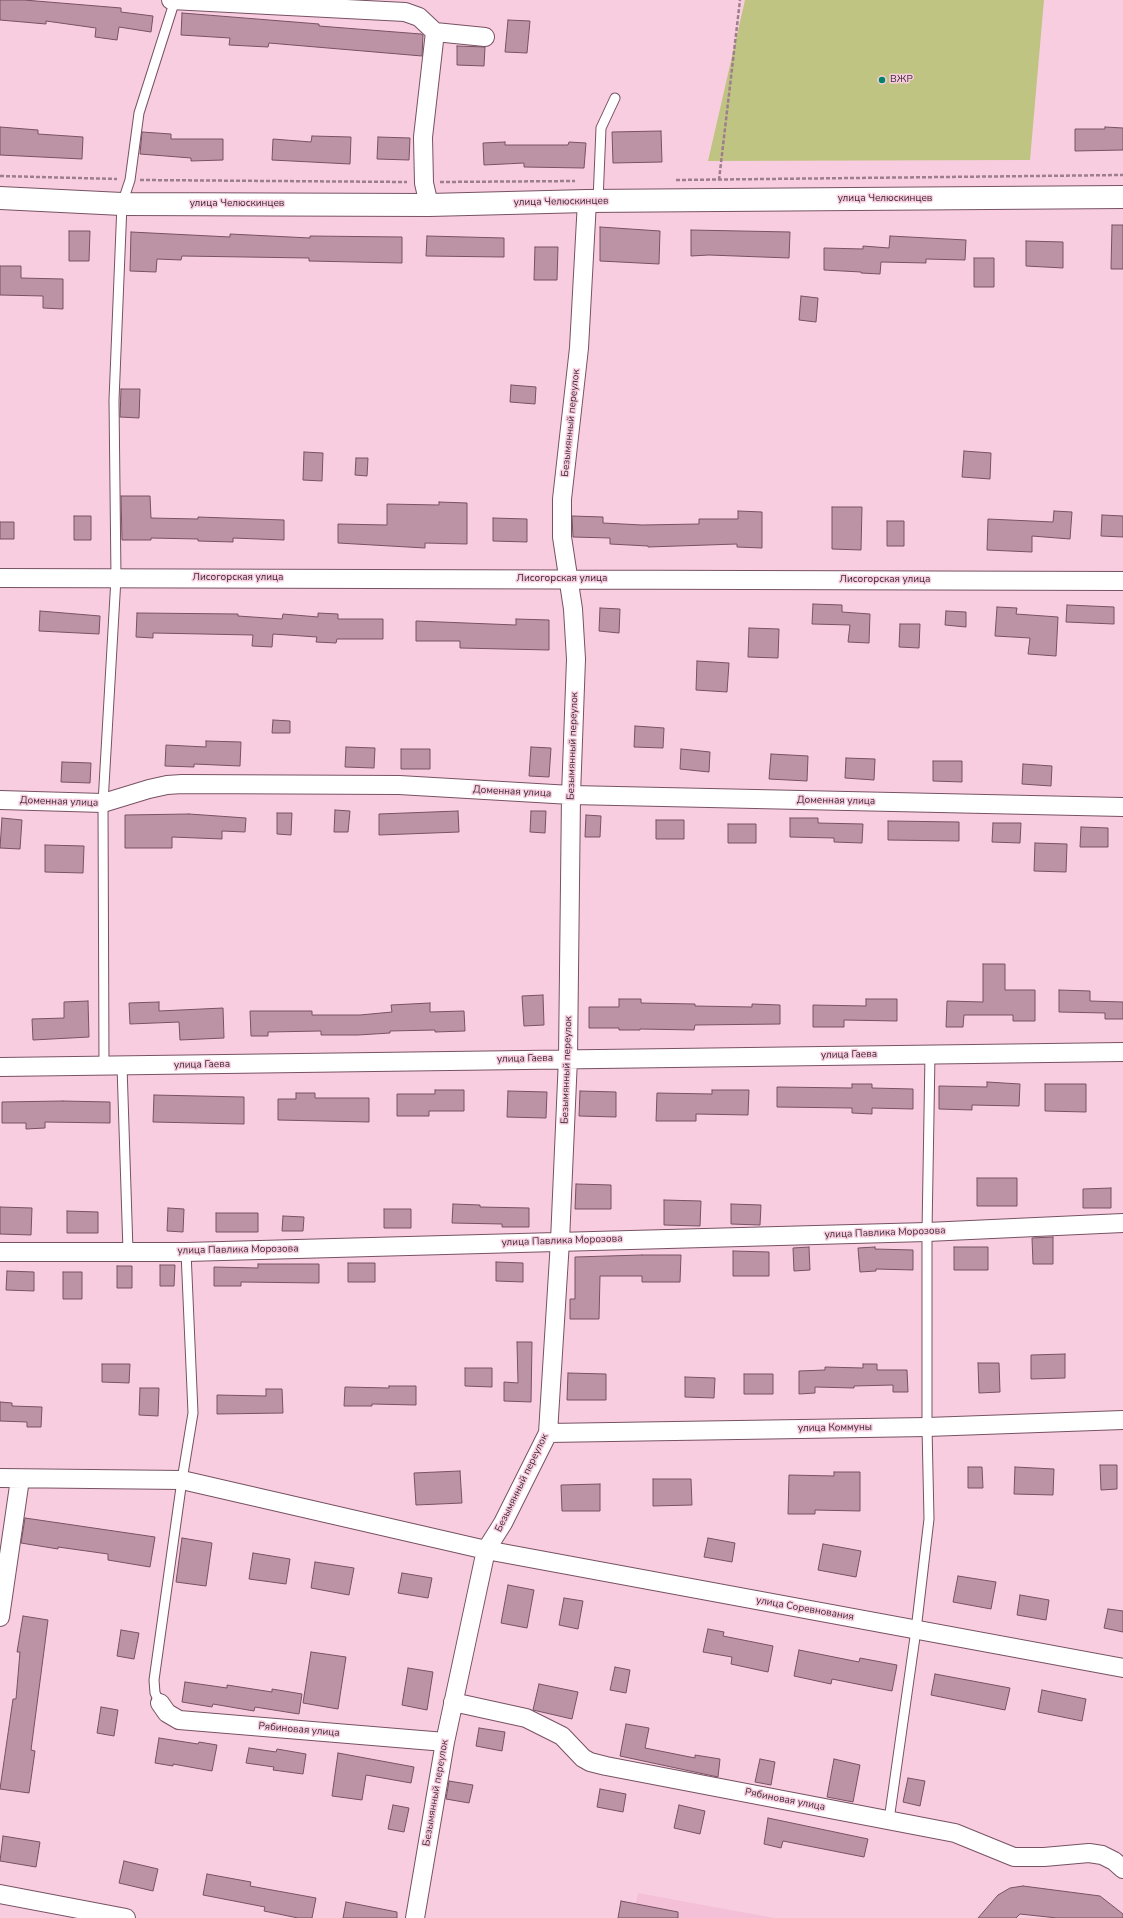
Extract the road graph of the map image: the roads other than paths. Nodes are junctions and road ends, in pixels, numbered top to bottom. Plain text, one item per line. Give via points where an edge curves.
1 (171, 0) edge
2 (175, 0) edge
3 (435, 32) junction
4 (485, 37) dead end
5 (615, 98) dead end
6 (595, 194) junction
7 (1123, 197) edge
8 (0, 198) edge
9 (122, 204) junction
10 (429, 205) junction
11 (0, 578) edge
12 (116, 578) junction
13 (568, 579) junction
14 (1123, 581) edge
15 (571, 795) junction
16 (0, 800) edge
17 (103, 803) junction
18 (1123, 807) edge
19 (1123, 1052) edge
20 (930, 1054) junction
21 (568, 1058) junction
22 (122, 1066) junction
23 (0, 1067) edge
24 (104, 1067) junction
25 (1123, 1223) edge
26 (927, 1232) junction
27 (560, 1241) junction
28 (128, 1251) junction
29 (0, 1252) edge
30 (186, 1252) junction
31 (1123, 1420) edge
32 (927, 1427) junction
33 (548, 1433) junction
34 (0, 1478) edge
35 (20, 1479) junction
36 (182, 1480) junction
37 (486, 1550) junction
38 (0, 1618) edge
39 (916, 1630) junction
40 (1123, 1668) edge
41 (454, 1702) junction
42 (160, 1703) joint
43 (445, 1742) junction
44 (889, 1820) junction
45 (1123, 1869) edge
46 (0, 1894) edge
47 (126, 1918) edge
48 (415, 1918) edge

1 - 2 street
2 - 3 street via 405,12 419,17
2 - 9 lane via 139,113 130,180
3 - 4 street
3 - 10 street via 423,137 424,183
5 - 6 lane via 601,128
6 - 7 street, улица Челюскинцев
6 - 10 street, улица Челюскинцев
6 - 13 street, Безымянный переулок via 562,499 562,537
8 - 9 street, улица Челюскинцев
9 - 10 street, улица Челюскинцев
9 - 12 lane via 114,400
11 - 12 street, Лисогорская улица
12 - 13 street, Лисогорская улица
12 - 17 lane
13 - 14 street, Лисогорская улица
13 - 15 street, Безымянный переулок via 576,659
15 - 17 street, Доменная улица via 399,785 182,784 155,788
15 - 18 street, Доменная улица
15 - 21 street, Безымянный переулок
16 - 17 street, Доменная улица
17 - 24 lane
19 - 20 street, улица Гаева
20 - 21 street, улица Гаева
20 - 26 lane
21 - 22 street, улица Гаева
21 - 27 street, Безымянный переулок
22 - 24 street, улица Гаева
22 - 28 lane
23 - 24 street, улица Гаева
25 - 26 street, улица Павлика Морозова
26 - 27 street, улица Павлика Морозова
26 - 32 lane
27 - 30 street, улица Павлика Морозова
27 - 33 street, Безымянный переулок
28 - 29 street, улица Павлика Морозова
28 - 30 street, улица Павлика Морозова
30 - 36 lane via 193,1413
31 - 32 street, улица Коммуны
32 - 33 street, улица Коммуны
32 - 39 lane via 929,1519
33 - 37 street, Безымянный переулок via 503,1523
34 - 35 street, улица Соревнования
35 - 36 street, улица Соревнования
35 - 38 street
36 - 37 street, улица Соревнования
36 - 42 lane via 154,1680 155,1693
37 - 39 street, улица Соревнования
37 - 41 street, Безымянный переулок
39 - 40 street, улица Соревнования
39 - 44 lane
41 - 43 street, Безымянный переулок
41 - 44 street, Рябиновая улица via 526,1718 562,1736 590,1762
42 - 43 street, Рябиновая улица via 167,1713 179,1720
43 - 48 street, Безымянный переулок
44 - 45 street, Рябиновая улица via 954,1833 1014,1857 1089,1853 1102,1855
46 - 47 street

